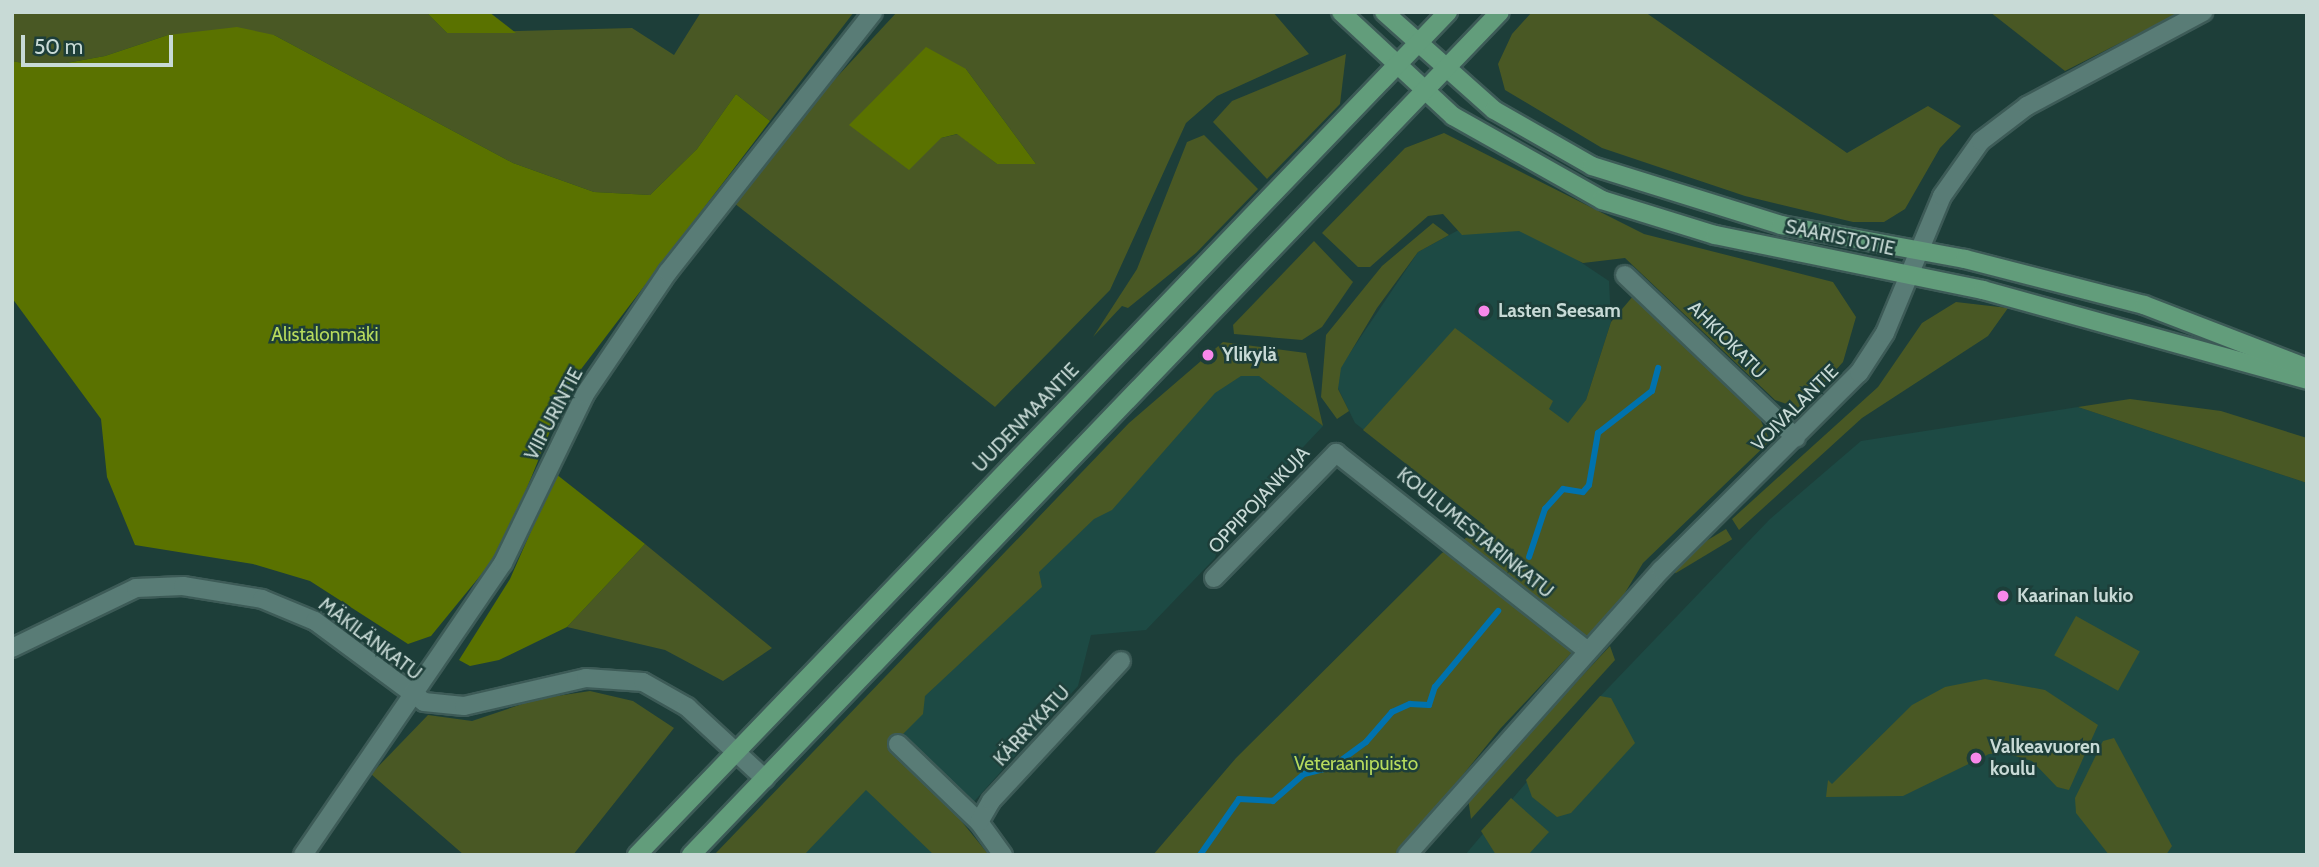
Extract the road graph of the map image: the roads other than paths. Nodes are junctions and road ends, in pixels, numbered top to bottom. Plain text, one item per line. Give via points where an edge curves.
1 (873, 12) edge
2 (1341, 12) edge
3 (1384, 12) edge
4 (1448, 12) edge
5 (1500, 12) edge
6 (2203, 12) edge
7 (1417, 45) junction
8 (1398, 66) junction
9 (1444, 70) junction
10 (1425, 91) junction
11 (1919, 249) junction
12 (1625, 275) dead end
13 (1908, 275) junction
14 (2307, 368) edge
15 (2307, 380) edge
16 (1796, 438) junction
17 (1336, 453) joint
18 (1214, 578) dead end
19 (12, 648) edge
20 (1586, 650) junction
21 (1121, 661) dead end
22 (407, 695) junction
23 (898, 744) dead end
24 (736, 751) junction
25 (765, 779) junction
26 (979, 822) junction
27 (303, 855) edge
28 (637, 855) edge
29 (691, 855) edge
30 (1003, 855) edge
31 (1407, 855) edge

1 - 22 street, VIIPURINTIE via 668,272 585,394 503,563 458,635
2 - 8 main road, SAARISTOTIE
3 - 7 main road, SAARISTOTIE
4 - 7 main road, UUDENMAANTIE
5 - 9 main road
6 - 11 street, VOIVALANTIE via 1996,128 1955,174
7 - 8 main road, UUDENMAANTIE
7 - 9 main road, SAARISTOTIE
8 - 10 main road, SAARISTOTIE
8 - 24 main road, UUDENMAANTIE
9 - 10 main road
9 - 11 main road, SAARISTOTIE via 1529,133 1592,166 1781,225
10 - 13 main road, SAARISTOTIE via 1509,153 1602,200 1715,234
10 - 25 main road
11 - 13 street, VOIVALANTIE
11 - 14 main road, SAARISTOTIE via 2144,305
12 - 16 street, AHKIOKATU
13 - 15 main road, SAARISTOTIE
13 - 16 street, VOIVALANTIE via 1877,349
16 - 20 street, VOIVALANTIE
17 - 18 street, OPPIPOJANKUJA
17 - 20 street, KOULUMESTARINKATU
19 - 22 street, MÄKILÄNKATU via 117,594 183,586 298,611
20 - 31 street, VOIVALANTIE
21 - 26 street, KÄRRYKATU via 991,801
22 - 24 street, MÄKILÄNKATU via 464,706 586,678 625,677 679,702
22 - 27 street, VIIPURINTIE
23 - 26 street
24 - 25 street, MÄKILÄNKATU
24 - 28 main road, UUDENMAANTIE
25 - 29 main road
26 - 30 street

